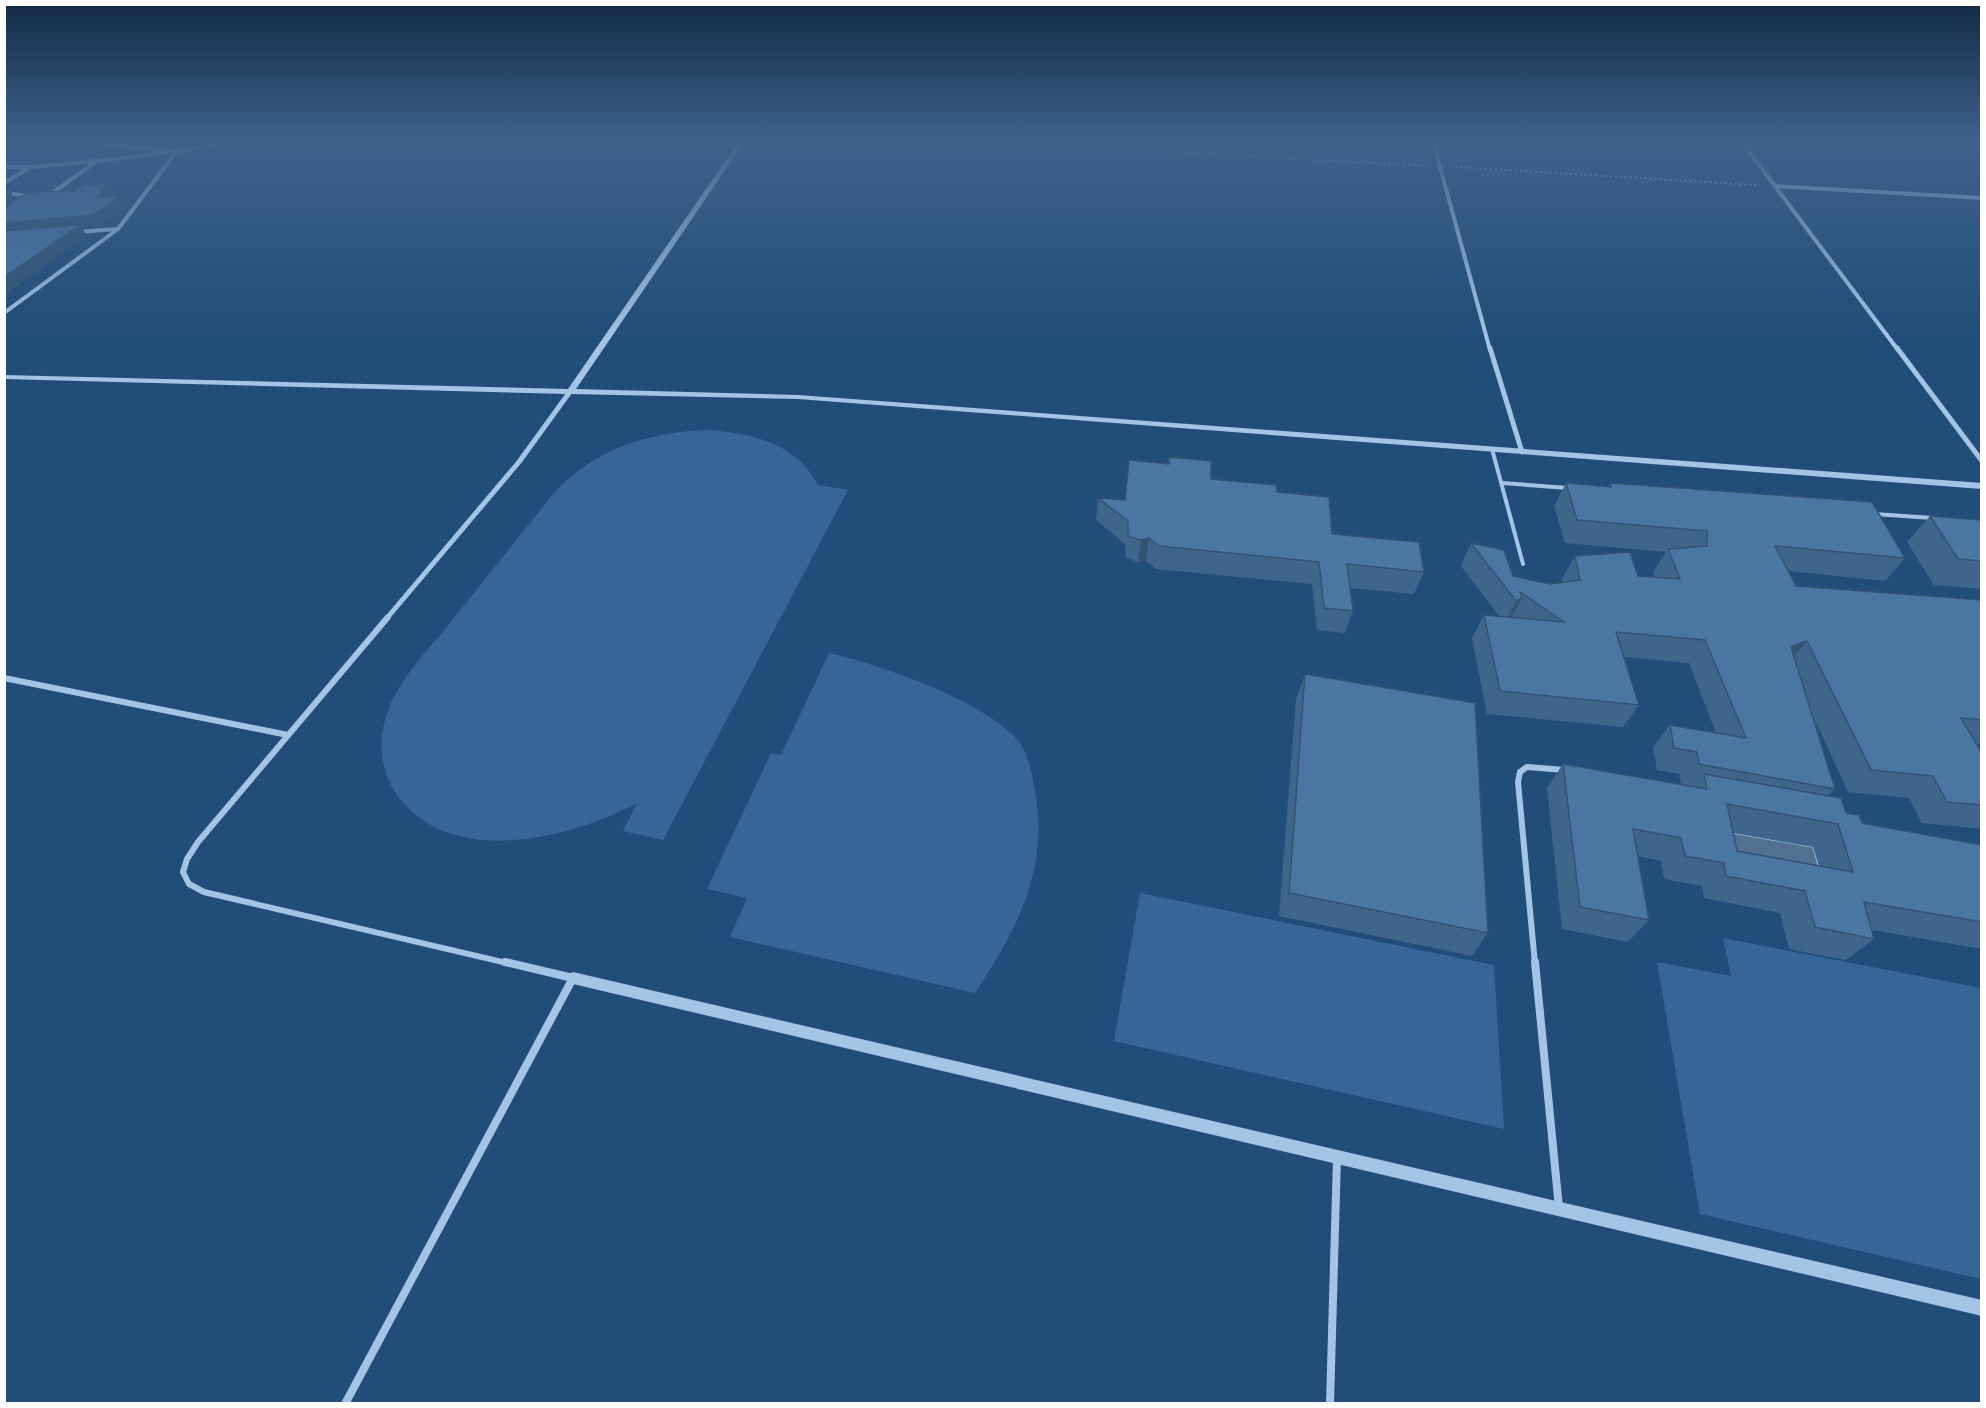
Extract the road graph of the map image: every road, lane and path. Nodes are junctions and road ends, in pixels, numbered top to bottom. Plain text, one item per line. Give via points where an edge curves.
1 (135, 207) edge
2 (697, 207) edge
3 (1452, 207) edge
4 (1791, 207) edge
5 (118, 229) junction
6 (72, 233) edge
7 (4, 313) edge
8 (4, 377) edge
9 (569, 393) junction
10 (1492, 449) junction
11 (1522, 452) junction
12 (1982, 461) edge
13 (1502, 483) junction
14 (1982, 486) edge
15 (1573, 489) edge
16 (1870, 513) edge
17 (1937, 519) edge
18 (1523, 564) dead end
19 (4, 678) edge
20 (288, 735) junction
21 (1576, 772) edge
22 (573, 978) junction
23 (1337, 1158) junction
24 (1559, 1210) junction
25 (1982, 1308) edge
26 (345, 1404) edge
27 (1330, 1404) edge

1 - 5 street
2 - 9 street
3 - 11 street
4 - 12 street
5 - 6 street
5 - 7 street
8 - 9 street
9 - 10 street via 798,397
9 - 20 street via 519,462
10 - 11 street
10 - 13 lane
11 - 14 street
13 - 15 lane
13 - 18 lane
16 - 17 lane
19 - 20 street
20 - 22 street via 198,842 183,872 189,884 204,892
21 - 24 street via 1527,767 1520,772 1518,782
22 - 23 street
22 - 26 street
23 - 24 street
23 - 27 street
24 - 25 street

